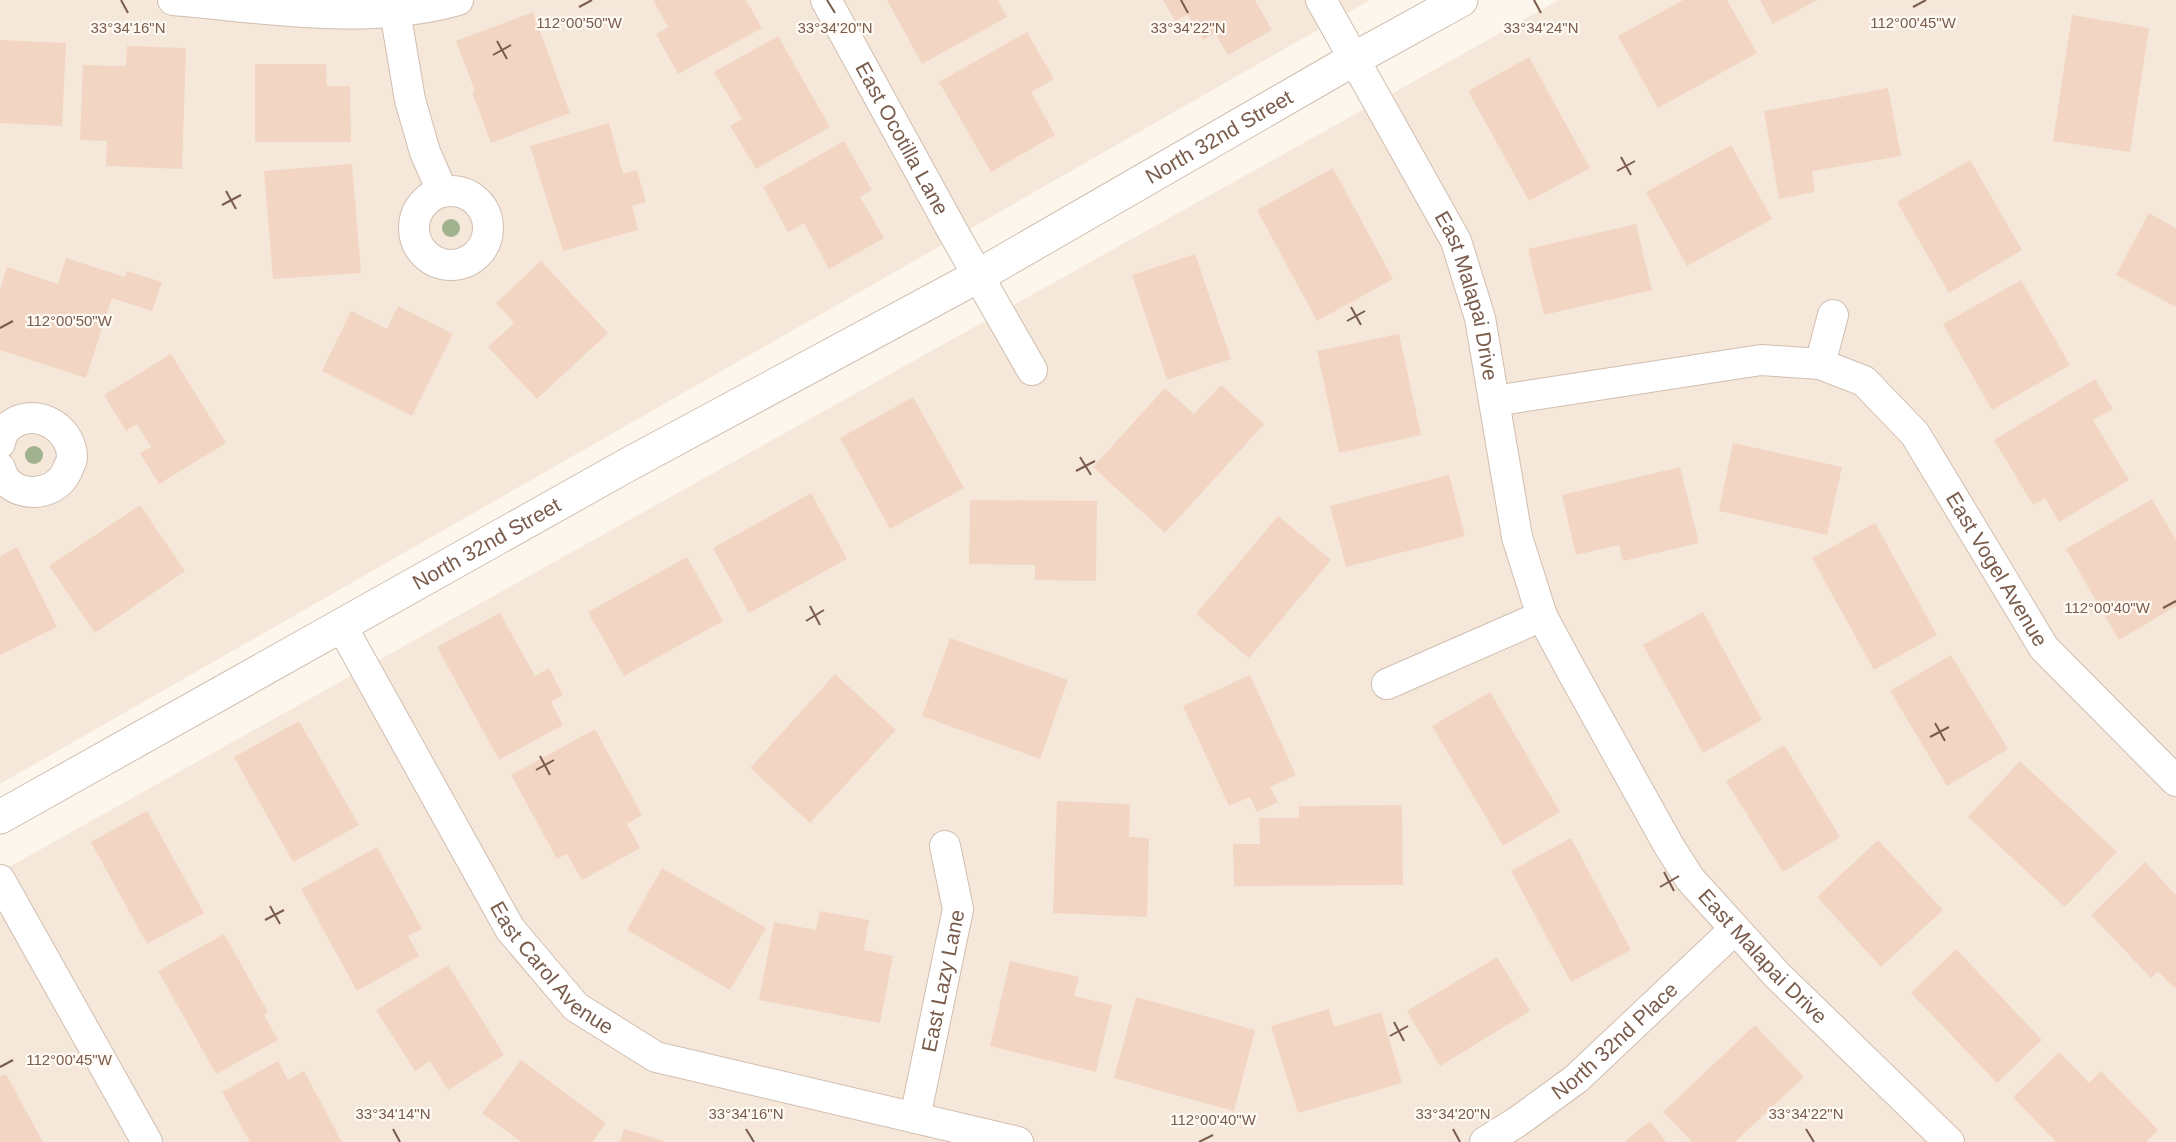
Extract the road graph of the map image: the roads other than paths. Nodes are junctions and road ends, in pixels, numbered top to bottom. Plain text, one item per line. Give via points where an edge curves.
1 (173, 0) edge
2 (458, 0) edge
3 (826, 0) edge
4 (1321, 0) edge
5 (1461, 0) edge
6 (395, 11) junction
7 (1354, 59) junction
8 (442, 190) dead end
9 (978, 276) junction
10 (1833, 315) dead end
11 (1820, 364) junction
12 (1032, 370) dead end
13 (1494, 401) junction
14 (0, 443) edge
15 (1, 473) edge
16 (1542, 616) junction
17 (341, 625) junction
18 (1387, 684) dead end
19 (2176, 780) edge
20 (0, 817) edge
21 (945, 846) dead end
22 (0, 880) edge
23 (1735, 929) junction
24 (915, 1118) junction
25 (147, 1142) edge
26 (1018, 1142) edge
27 (1485, 1142) edge
28 (1948, 1142) edge

1 - 6 street via 348,14
2 - 6 street
3 - 9 street, East Ocotilla Lane
4 - 7 street, East Malapai Drive
5 - 7 street, North 32nd Street
6 - 8 street via 410,100 425,152
7 - 9 street, North 32nd Street
7 - 13 street, East Malapai Drive via 1456,241 1480,318
9 - 12 street
9 - 17 street, North 32nd Street
10 - 11 street
11 - 13 street, East Vogel Avenue via 1761,360
11 - 19 street, East Vogel Avenue via 1864,381 1916,434 2043,648
13 - 16 street, East Malapai Drive via 1517,537
14 - 15 street via 5,430 25,418 48,420 66,435 72,458 63,480 43,492 20,490
16 - 18 street
16 - 23 street, East Malapai Drive via 1669,846 1690,879
17 - 20 street, North 32nd Street
17 - 24 street, East Carol Avenue via 510,929 576,1007 656,1057
21 - 24 street, East Lazy Lane via 958,909
22 - 25 street
23 - 27 street, North 32nd Place via 1576,1079
23 - 28 street, East Malapai Drive
24 - 26 street

